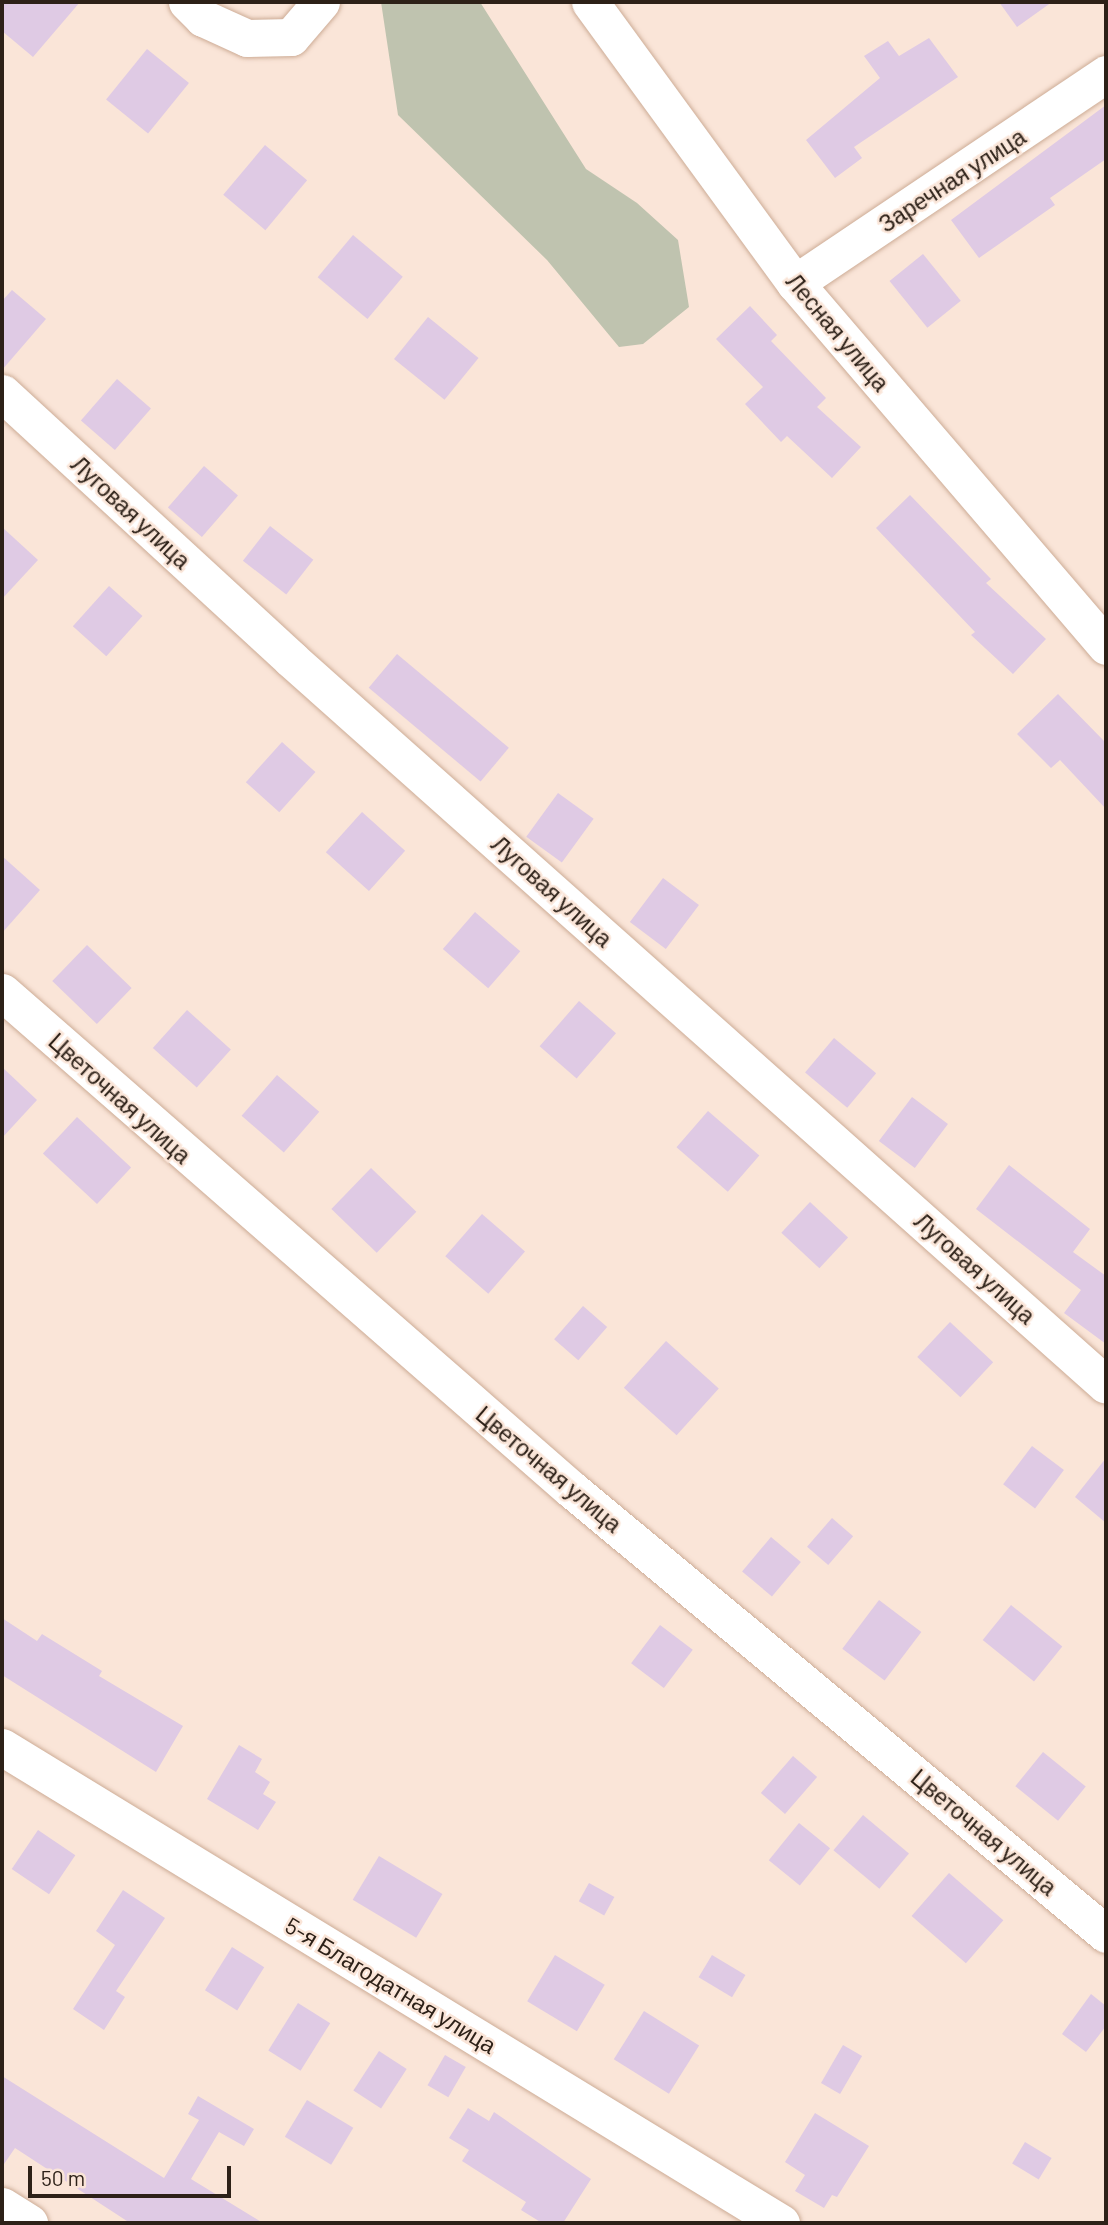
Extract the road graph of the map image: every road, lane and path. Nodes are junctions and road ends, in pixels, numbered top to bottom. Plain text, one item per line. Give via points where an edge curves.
1 (187, 2) edge
2 (321, 2) edge
3 (590, 2) edge
4 (1106, 74) edge
5 (795, 283) junction
6 (2, 393) edge
7 (1103, 636) edge
8 (2, 992) edge
9 (1106, 1385) edge
10 (2, 1747) edge
11 (1106, 1934) edge
12 (2, 2206) edge
13 (29, 2223) edge
14 (780, 2223) edge

1 - 2 street via 203,18 247,38 258,38 291,37
3 - 5 street, Лесная улица
4 - 5 street, Заречная улица via 1062,108
5 - 7 street, Лесная улица
6 - 9 street, Луговая улица via 312,678
8 - 11 street, Цветочная улица via 571,1489
10 - 14 street, 5-я Благодатная улица
12 - 13 street

